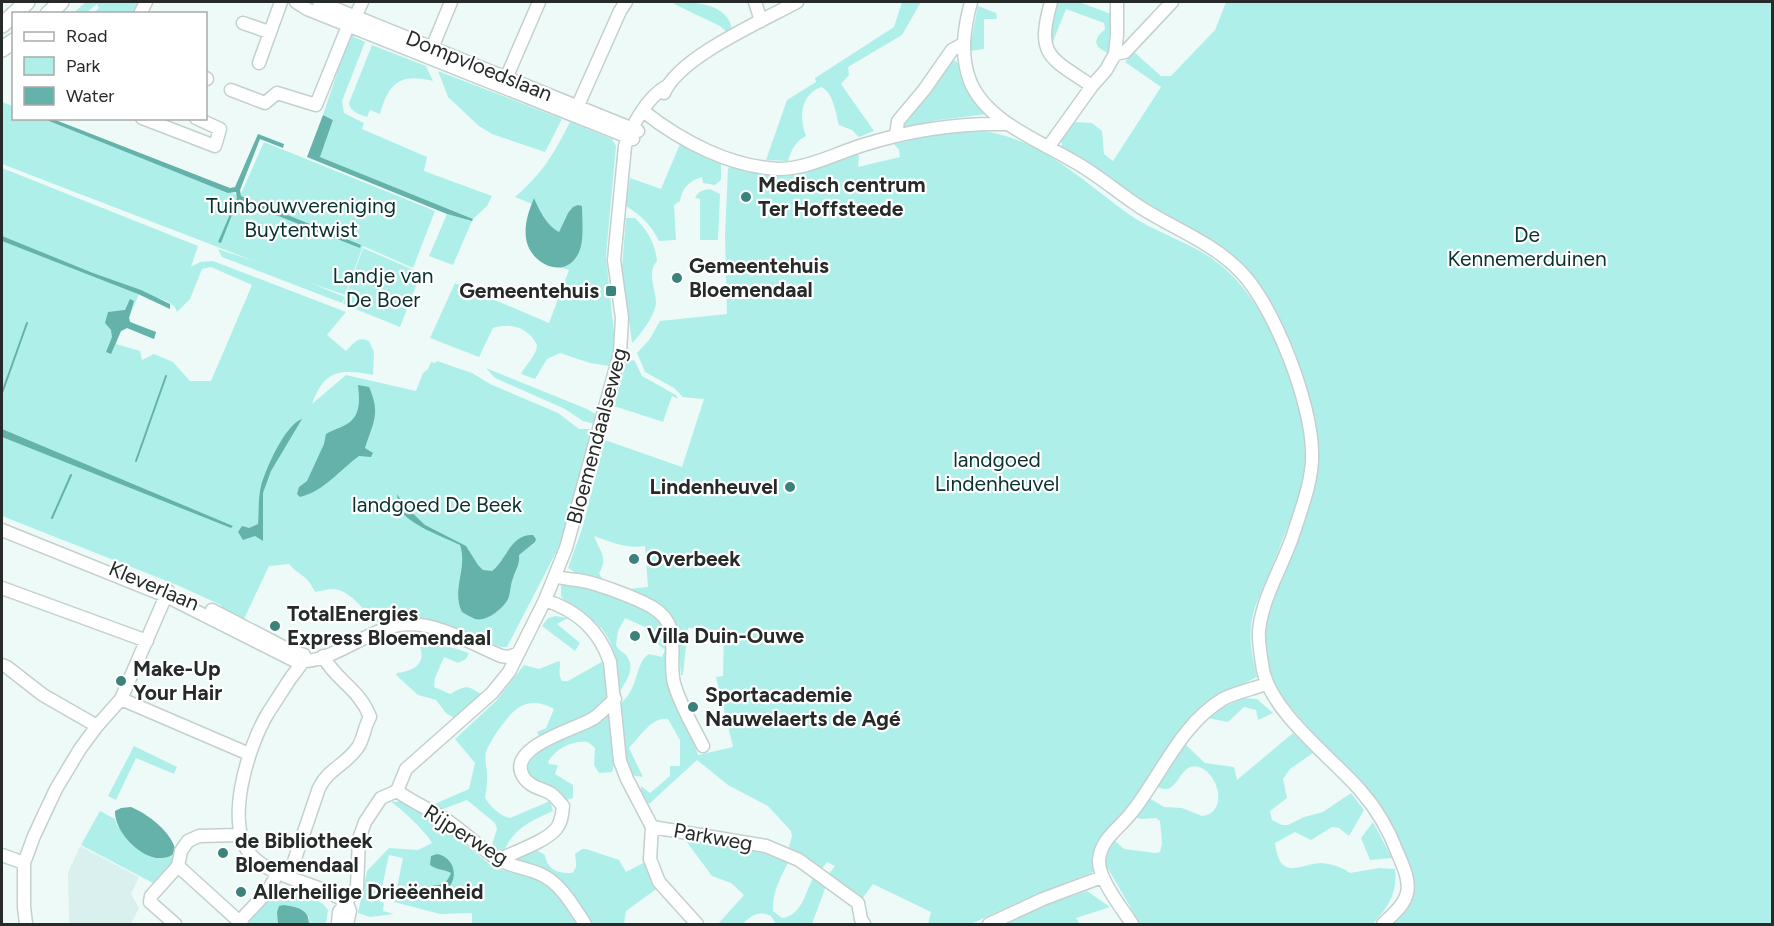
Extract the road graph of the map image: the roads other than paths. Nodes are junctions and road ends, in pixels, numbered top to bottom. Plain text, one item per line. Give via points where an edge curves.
1 (281, 2) edge
2 (296, 2) edge
3 (319, 2) edge
4 (362, 2) edge
5 (451, 2) edge
6 (539, 2) edge
7 (626, 2) edge
8 (755, 2) edge
9 (797, 2) edge
10 (971, 2) edge
11 (1051, 2) edge
12 (1117, 2) edge
13 (1172, 2) edge
14 (761, 21) junction
15 (243, 23) dead end
16 (351, 23) junction
17 (269, 32) junction
18 (963, 44) junction
19 (430, 53) junction
20 (1114, 54) junction
21 (258, 63) dead end
22 (504, 83) junction
23 (1092, 86) junction
24 (231, 90) dead end
25 (575, 111) junction
26 (646, 112) junction
27 (147, 120) edge
28 (200, 120) edge
29 (1006, 124) junction
30 (633, 134) junction
31 (896, 135) junction
32 (1049, 146) junction
33 (2, 523) edge
34 (2, 530) edge
35 (557, 572) junction
36 (2, 588) edge
37 (168, 593) junction
38 (545, 600) junction
39 (147, 641) junction
40 (517, 654) junction
41 (323, 656) junction
42 (300, 658) junction
43 (2, 665) edge
44 (1266, 684) junction
45 (122, 699) junction
46 (615, 699) junction
47 (97, 726) junction
48 (703, 746) dead end
49 (249, 754) junction
50 (397, 791) junction
51 (652, 827) junction
52 (240, 835) junction
53 (2, 855) edge
54 (498, 860) junction
55 (24, 863) junction
56 (178, 866) junction
57 (284, 874) junction
58 (1102, 877) junction
59 (341, 913) edge
60 (862, 923) edge
61 (26, 924) edge
62 (175, 924) edge
63 (239, 924) edge
64 (347, 924) edge
65 (585, 924) edge
66 (697, 924) edge
67 (989, 924) edge
68 (1132, 924) edge
69 (1383, 924) edge

1 - 17 street
2 - 16 street, Dompvloedslaan
3 - 16 street, Dompvloedslaan
4 - 16 street
5 - 19 street
6 - 22 street
7 - 25 street
8 - 14 street
9 - 14 street, Bloemendaalseweg
10 - 18 street
11 - 23 street via 1043,34 1047,50
12 - 20 street
13 - 20 street via 1125,52
14 - 26 street, Bloemendaalseweg via 686,66 659,90
15 - 17 street
16 - 19 street, Dompvloedslaan
16 - 24 street via 316,105 277,93 265,103
17 - 21 street
18 - 29 street via 974,88
18 - 31 street via 952,50 898,122
19 - 22 street, Dompvloedslaan
20 - 23 street
22 - 25 street, Dompvloedslaan
23 - 32 street
25 - 30 street, Dompvloedslaan
26 - 30 street, Bloemendaalseweg
26 - 31 street via 686,140 759,167 782,169 804,165
27 - 28 street via 214,146 220,129
29 - 31 street via 963,124
29 - 32 street
30 - 35 street, Bloemendaalseweg via 625,158 614,260 622,318 620,353 572,534
32 - 44 street via 1233,264 1254,290 1285,347 1304,404 1312,452 1310,475 1294,533 1259,628
33 - 37 street, Kleverlaan
34 - 37 street, Kleverlaan
35 - 38 street, Bloemendaalseweg
35 - 48 street via 567,580 578,580 645,604 667,621 680,701
36 - 39 street
37 - 39 street
37 - 42 street, Kleverlaan
38 - 40 street, Bloemendaalseweg
38 - 46 street, Parkweg via 581,618 600,638 610,662
39 - 45 street
40 - 41 street via 501,656 436,629 407,624 381,630
40 - 50 street, Bloemendaalseweg via 492,693 406,769
41 - 42 street via 314,661
41 - 57 street via 357,694 370,717 359,746 325,776
42 - 49 street
43 - 47 street via 43,695
44 - 58 street via 1224,699 1190,726 1132,813 1109,836 1101,850
44 - 69 street via 1284,711 1360,790 1392,836 1408,892
45 - 47 street
45 - 49 street
46 - 51 street, Parkweg via 620,760
46 - 54 street via 594,718 541,743 525,755 520,767 523,776 563,806 562,819 543,838
47 - 55 street via 54,792
49 - 52 street via 239,813
50 - 54 street, Rijperweg via 445,819
50 - 59 street, Bloemendaalseweg via 381,798 365,822 359,839 357,887
51 - 60 street, Parkweg via 766,846 799,860 858,903
51 - 66 street via 650,859 659,882
52 - 56 street via 199,836 188,841
52 - 57 street via 254,859
53 - 55 street
54 - 65 street, Rijperweg via 541,874 557,885
55 - 61 street
56 - 62 street via 150,902
56 - 63 street
57 - 59 street via 328,893
57 - 63 street
58 - 67 street
58 - 68 street
59 - 64 street, Bloemendaalseweg via 350,911

